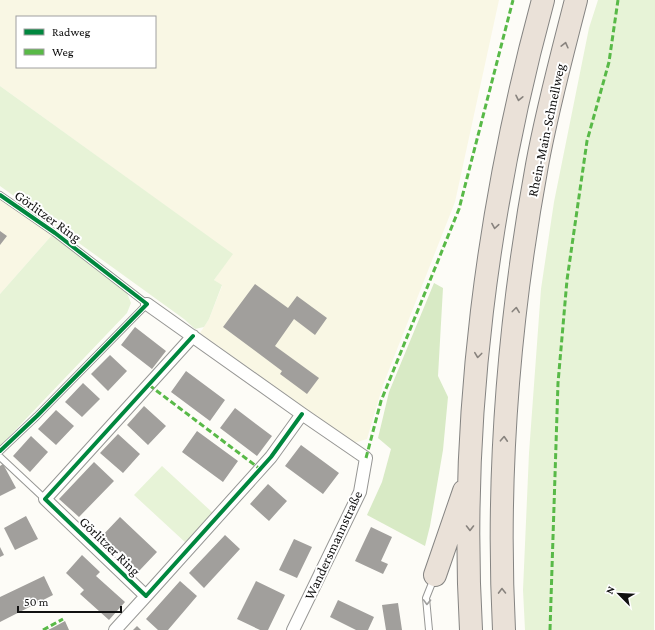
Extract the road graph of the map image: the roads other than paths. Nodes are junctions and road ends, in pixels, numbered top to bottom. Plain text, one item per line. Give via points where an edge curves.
1 (543, 0) edge
2 (576, 0) edge
3 (0, 195) edge
4 (147, 304) junction
5 (193, 336) junction
6 (302, 414) junction
7 (0, 451) edge
8 (0, 457) edge
9 (366, 458) joint
10 (470, 475) junction
11 (45, 499) junction
12 (435, 575) joint
13 (146, 596) junction
14 (115, 630) edge
15 (293, 630) edge
16 (429, 630) edge
17 (471, 630) edge
18 (504, 630) edge

1 -> 10 highway via 506,158 489,261 476,372
18 -> 2 highway, Rhein-Main-Schnellweg via 502,478 508,375 537,164
3 - 4 lane, Görlitzer Ring via 55,233
4 - 5 street, Görlitzer Ring
4 - 7 lane
5 - 6 street, Görlitzer Ring
5 - 11 street
6 - 9 street, Görlitzer Ring
6 - 13 street, Görlitzer Ring via 271,457
8 - 11 lane
9 - 15 street, Wandersmannstraße via 360,492
10 - 12 highway
10 -> 17 highway
11 - 13 street, Görlitzer Ring
12 -> 16 lane via 426,598
13 - 14 street, Görlitzer Ring

